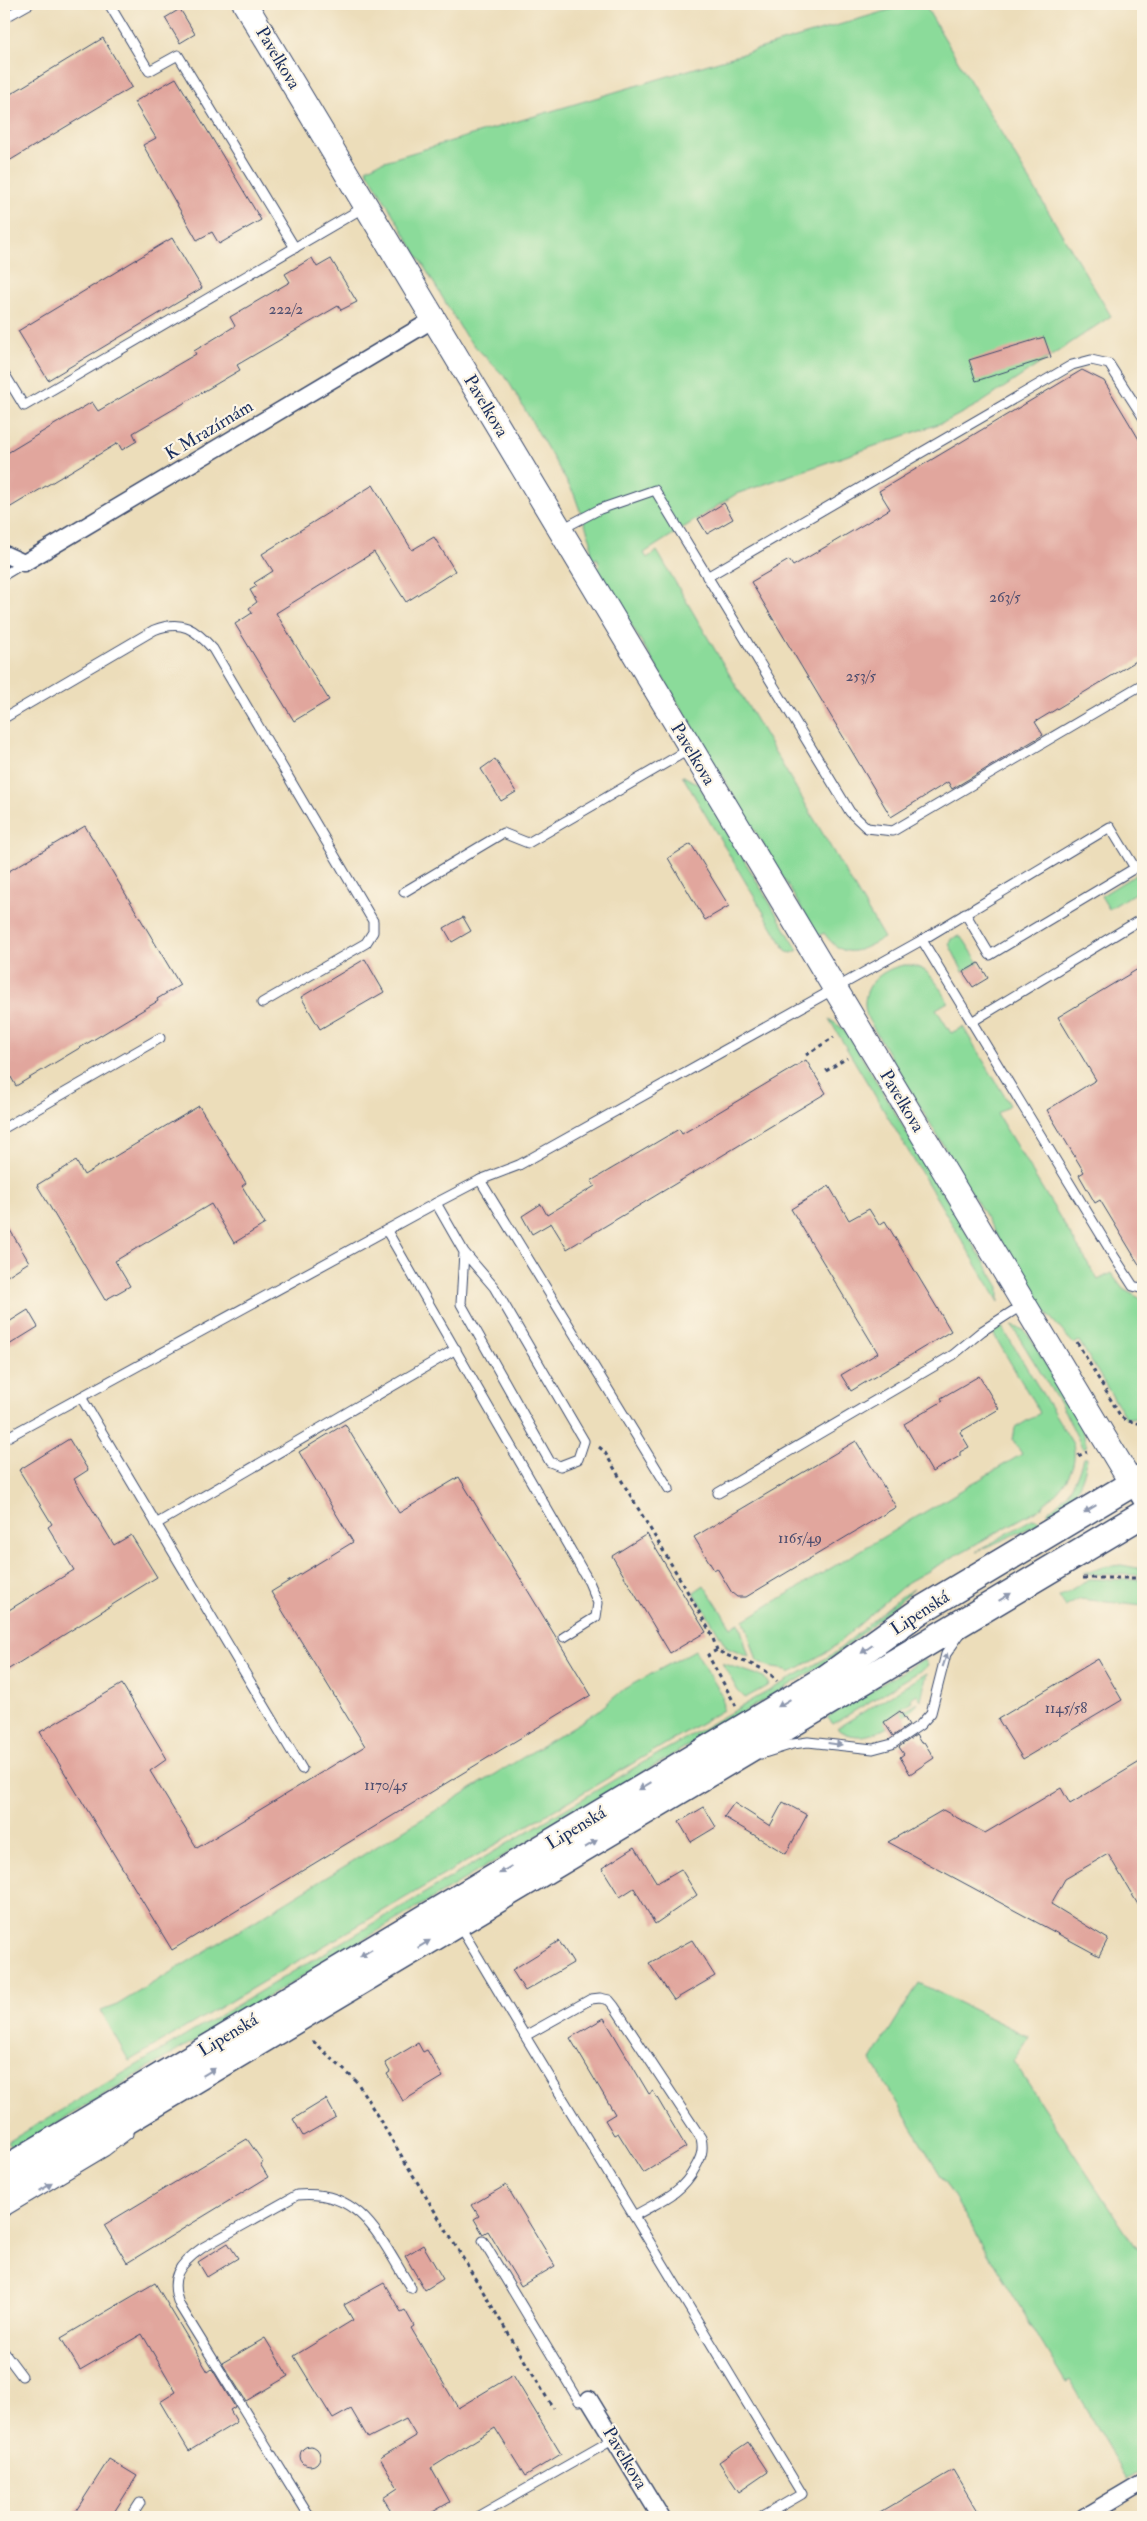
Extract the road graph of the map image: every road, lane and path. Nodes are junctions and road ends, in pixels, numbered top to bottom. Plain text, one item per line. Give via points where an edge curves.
1 (29, 4) edge
2 (109, 4) edge
3 (245, 4) edge
4 (4, 18) edge
5 (366, 206) junction
6 (295, 248) junction
7 (434, 319) junction
8 (4, 373) edge
9 (1143, 417) edge
10 (560, 530) junction
11 (4, 554) edge
12 (24, 563) junction
13 (4, 575) edge
14 (707, 577) junction
15 (1143, 684) edge
16 (4, 718) edge
17 (690, 749) junction
18 (404, 892) dead end
19 (965, 913) junction
20 (1143, 918) edge
21 (922, 940) junction
22 (836, 989) junction
23 (262, 1003) dead end
24 (973, 1021) junction
25 (834, 1037) dead end
26 (160, 1038) dead end
27 (806, 1055) dead end
28 (847, 1058) dead end
29 (826, 1071) dead end
30 (4, 1128) edge
31 (480, 1180) junction
32 (436, 1203) junction
33 (387, 1232) junction
34 (464, 1252) junction
35 (1143, 1289) edge
36 (1024, 1304) junction
37 (1077, 1342) dead end
38 (456, 1349) junction
39 (81, 1397) junction
40 (1135, 1423) junction
41 (1143, 1424) edge
42 (1131, 1428) dead end
43 (4, 1439) edge
44 (599, 1447) dead end
45 (1087, 1452) dead end
46 (1078, 1456) dead end
47 (1140, 1488) edge
48 (669, 1489) dead end
49 (718, 1493) dead end
50 (1143, 1514) edge
51 (156, 1524) junction
52 (1143, 1578) edge
53 (1080, 1580) dead end
54 (980, 1612) junction
55 (564, 1636) dead end
56 (717, 1650) junction
57 (778, 1682) dead end
58 (736, 1706) dead end
59 (720, 1767) junction
60 (302, 1769) dead end
61 (458, 1923) junction
62 (525, 2036) junction
63 (313, 2041) dead end
64 (167, 2096) junction
65 (4, 2170) edge
66 (4, 2194) edge
67 (4, 2212) edge
68 (634, 2216) junction
69 (483, 2241) dead end
70 (411, 2288) dead end
71 (4, 2352) edge
72 (22, 2376) dead end
73 (589, 2399) joint
74 (553, 2408) dead end
75 (614, 2439) junction
76 (1143, 2482) edge
77 (140, 2503) dead end
78 (131, 2517) edge
79 (310, 2517) edge
80 (477, 2517) edge
81 (661, 2517) edge
82 (762, 2517) edge
83 (1084, 2517) edge

1 - 4 lane
2 - 6 lane via 149,71 178,55
3 - 5 street, Pavelkova
5 - 6 lane
5 - 7 street, Pavelkova
6 - 8 lane via 24,406
7 - 10 street, Pavelkova
7 - 12 street, K Mrazírnám
9 - 14 lane via 1109,364 1092,360 1072,365
10 - 14 lane via 600,510 655,490
10 - 17 street, Pavelkova
11 - 12 street
12 - 13 lane
14 - 15 lane via 850,812 867,828 893,831
16 - 23 lane via 154,630 178,625 190,628 207,643 373,921 373,932 366,943
17 - 18 lane via 528,843 503,834
17 - 22 street, Pavelkova
19 - 19 lane via 990,955 1134,868 1110,827
19 - 21 lane
20 - 24 lane
21 - 22 lane
21 - 24 lane
22 - 31 lane via 519,1165
22 - 36 street, Pavelkova
24 - 35 lane via 1115,1258 1133,1286
25 - 27 path
26 - 30 lane
28 - 29 path
31 - 32 lane
31 - 48 lane
32 - 33 lane
32 - 34 lane
33 - 38 lane
33 - 39 lane
34 - 34 lane via 494,1287 584,1441 578,1459 560,1466 550,1462 465,1312 461,1304
36 - 47 street, Pavelkova
36 - 49 lane via 982,1331 953,1355
37 - 40 path via 1121,1417
38 - 51 lane
38 - 55 lane via 598,1603 596,1617
39 - 43 lane
39 - 51 lane
40 - 41 path
40 - 42 path
44 - 56 path via 686,1589
45 - 46 path
47 -> 65 main road, Lipenská via 921,1610 826,1678
54 -> 50 main road, Lipenská
51 - 60 lane
52 - 53 path via 1094,1577
54 - 59 main road, Lipenská
59 -> 54 lane via 794,1744 821,1743 873,1749 892,1744 920,1725 931,1713 946,1654
56 - 57 path via 771,1674
56 - 58 path via 708,1655
61 -> 59 main road, Lipenská
61 - 62 lane
64 -> 61 main road, Lipenská
62 - 68 lane
62 - 68 lane via 591,1999 608,2000 701,2138 703,2149 687,2184
63 - 74 path via 357,2082
64 - 66 main road, Lipenská
67 -> 64 lane via 106,2150
68 - 82 lane via 802,2494
69 - 73 lane via 579,2401
70 - 79 lane via 364,2215 343,2200 315,2193 297,2195 202,2248 190,2256 176,2276 174,2285 180,2306
71 - 72 lane
73 - 75 street, Pavelkova
75 - 80 lane
75 - 81 street, Pavelkova
76 - 83 street
77 - 78 lane

